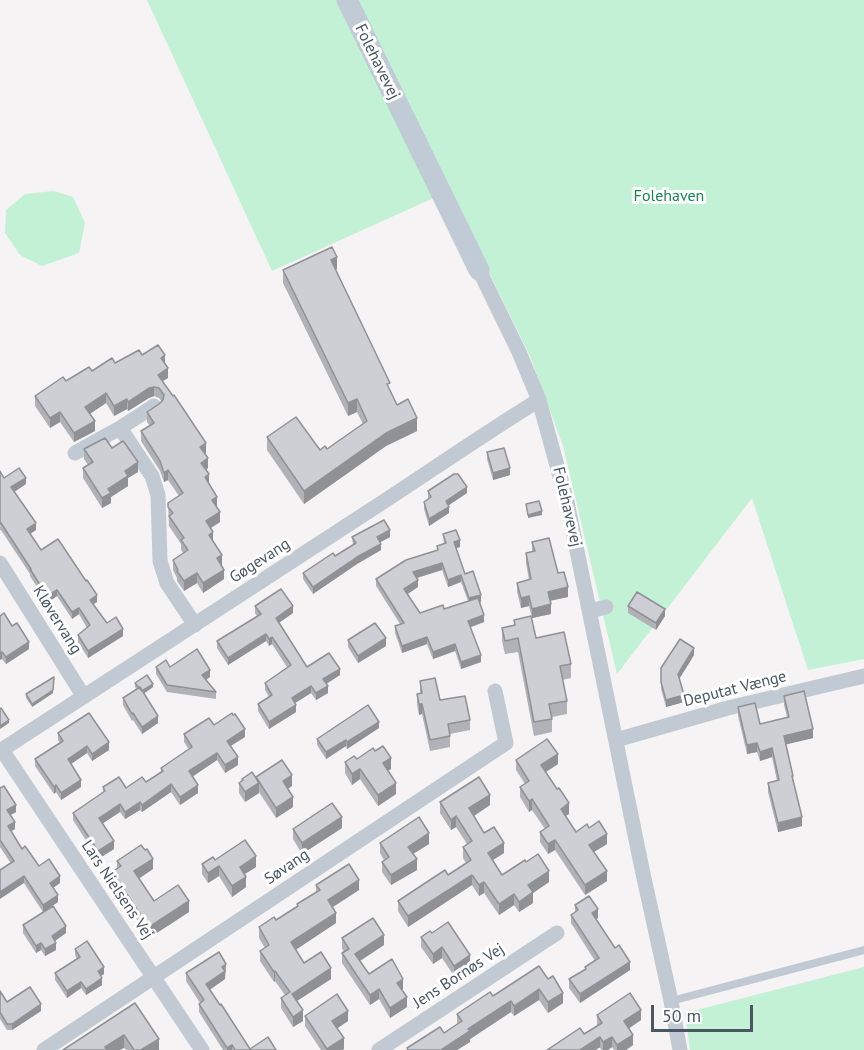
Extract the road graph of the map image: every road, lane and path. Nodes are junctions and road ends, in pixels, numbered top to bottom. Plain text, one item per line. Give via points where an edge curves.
1 (347, 0) edge
2 (479, 270) joint
3 (538, 400) junction
4 (154, 406) edge
5 (120, 428) junction
6 (75, 453) dead end
7 (0, 563) edge
8 (606, 607) dead end
9 (590, 612) junction
10 (195, 625) junction
11 (864, 676) edge
12 (495, 691) dead end
13 (84, 697) junction
14 (616, 740) junction
15 (1, 751) edge
16 (558, 933) dead end
17 (864, 950) edge
18 (154, 976) junction
19 (671, 1001) junction
20 (44, 1050) edge
21 (202, 1050) edge
22 (379, 1050) edge
23 (680, 1050) edge

1 - 2 street, Folehavevej
2 - 3 street, Folehavevej
3 - 9 street, Folehavevej via 567,502
3 - 10 street, Gøgevang
4 - 5 street
5 - 6 street
5 - 10 street via 152,476 158,495 160,561 167,583
7 - 13 street, Kløvervang
8 - 9 street
9 - 14 street, Folehavevej
10 - 13 street, Gøgevang
11 - 14 street, Deputat Vænge
12 - 18 street, Søvang via 506,743
13 - 15 street, Gøgevang
14 - 19 street, Folehavevej
15 - 18 street, Lars Nielsens Vej
16 - 22 street, Jens Bornøs Vej
17 - 19 lane
18 - 20 street, Søvang
18 - 21 street, Lars Nielsens Vej
19 - 23 street, Folehavevej

